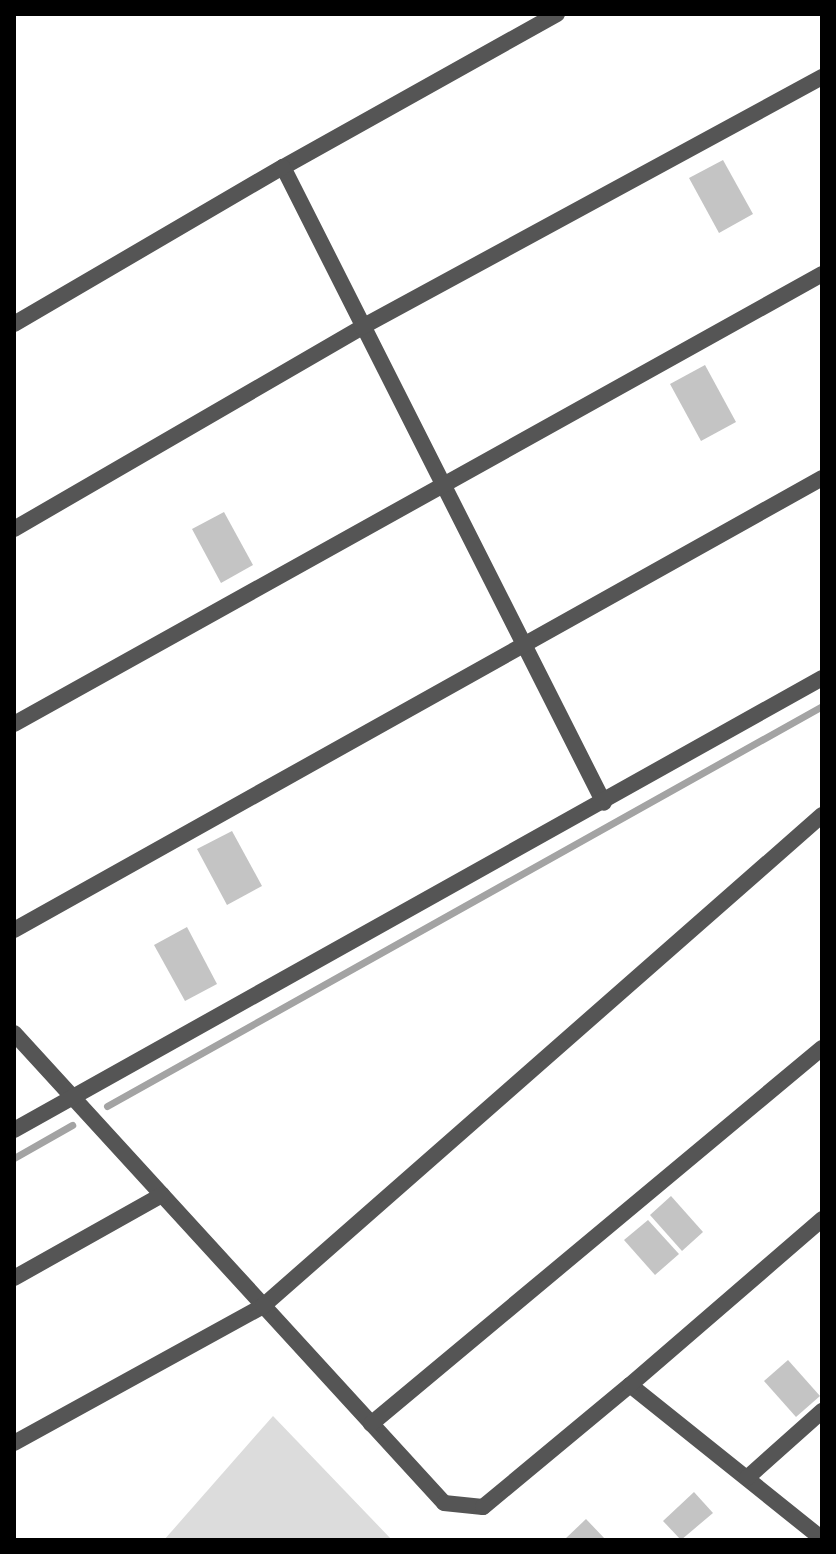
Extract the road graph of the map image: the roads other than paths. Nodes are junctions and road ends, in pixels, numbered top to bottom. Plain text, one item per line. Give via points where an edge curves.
1 (557, 14) edge
2 (822, 77) edge
3 (283, 167) junction
4 (822, 274) edge
5 (14, 324) edge
6 (362, 327) junction
7 (822, 478) edge
8 (443, 489) junction
9 (14, 529) edge
10 (520, 645) junction
11 (822, 678) edge
12 (14, 724) edge
13 (604, 803) junction
14 (822, 815) edge
15 (14, 930) edge
16 (14, 1033) edge
17 (822, 1048) edge
18 (73, 1098) junction
19 (14, 1130) edge
20 (162, 1195) junction
21 (822, 1219) edge
22 (14, 1278) edge
23 (263, 1306) junction
24 (630, 1385) junction
25 (822, 1411) edge
26 (371, 1424) junction
27 (14, 1443) edge
28 (747, 1478) junction
29 (822, 1539) edge

1 - 3 street
2 - 6 street
3 - 5 street
3 - 6 street
4 - 8 street
6 - 8 street
6 - 9 street
7 - 10 street
8 - 10 street
8 - 12 street
10 - 13 street
10 - 15 street
11 - 13 street
13 - 18 street
14 - 23 street
16 - 18 street
17 - 26 street
18 - 19 street
18 - 20 street
20 - 22 street
20 - 23 street
21 - 24 street
23 - 26 street
23 - 27 street
24 - 26 street via 483,1507 444,1503
24 - 28 street
25 - 28 street
28 - 29 street

